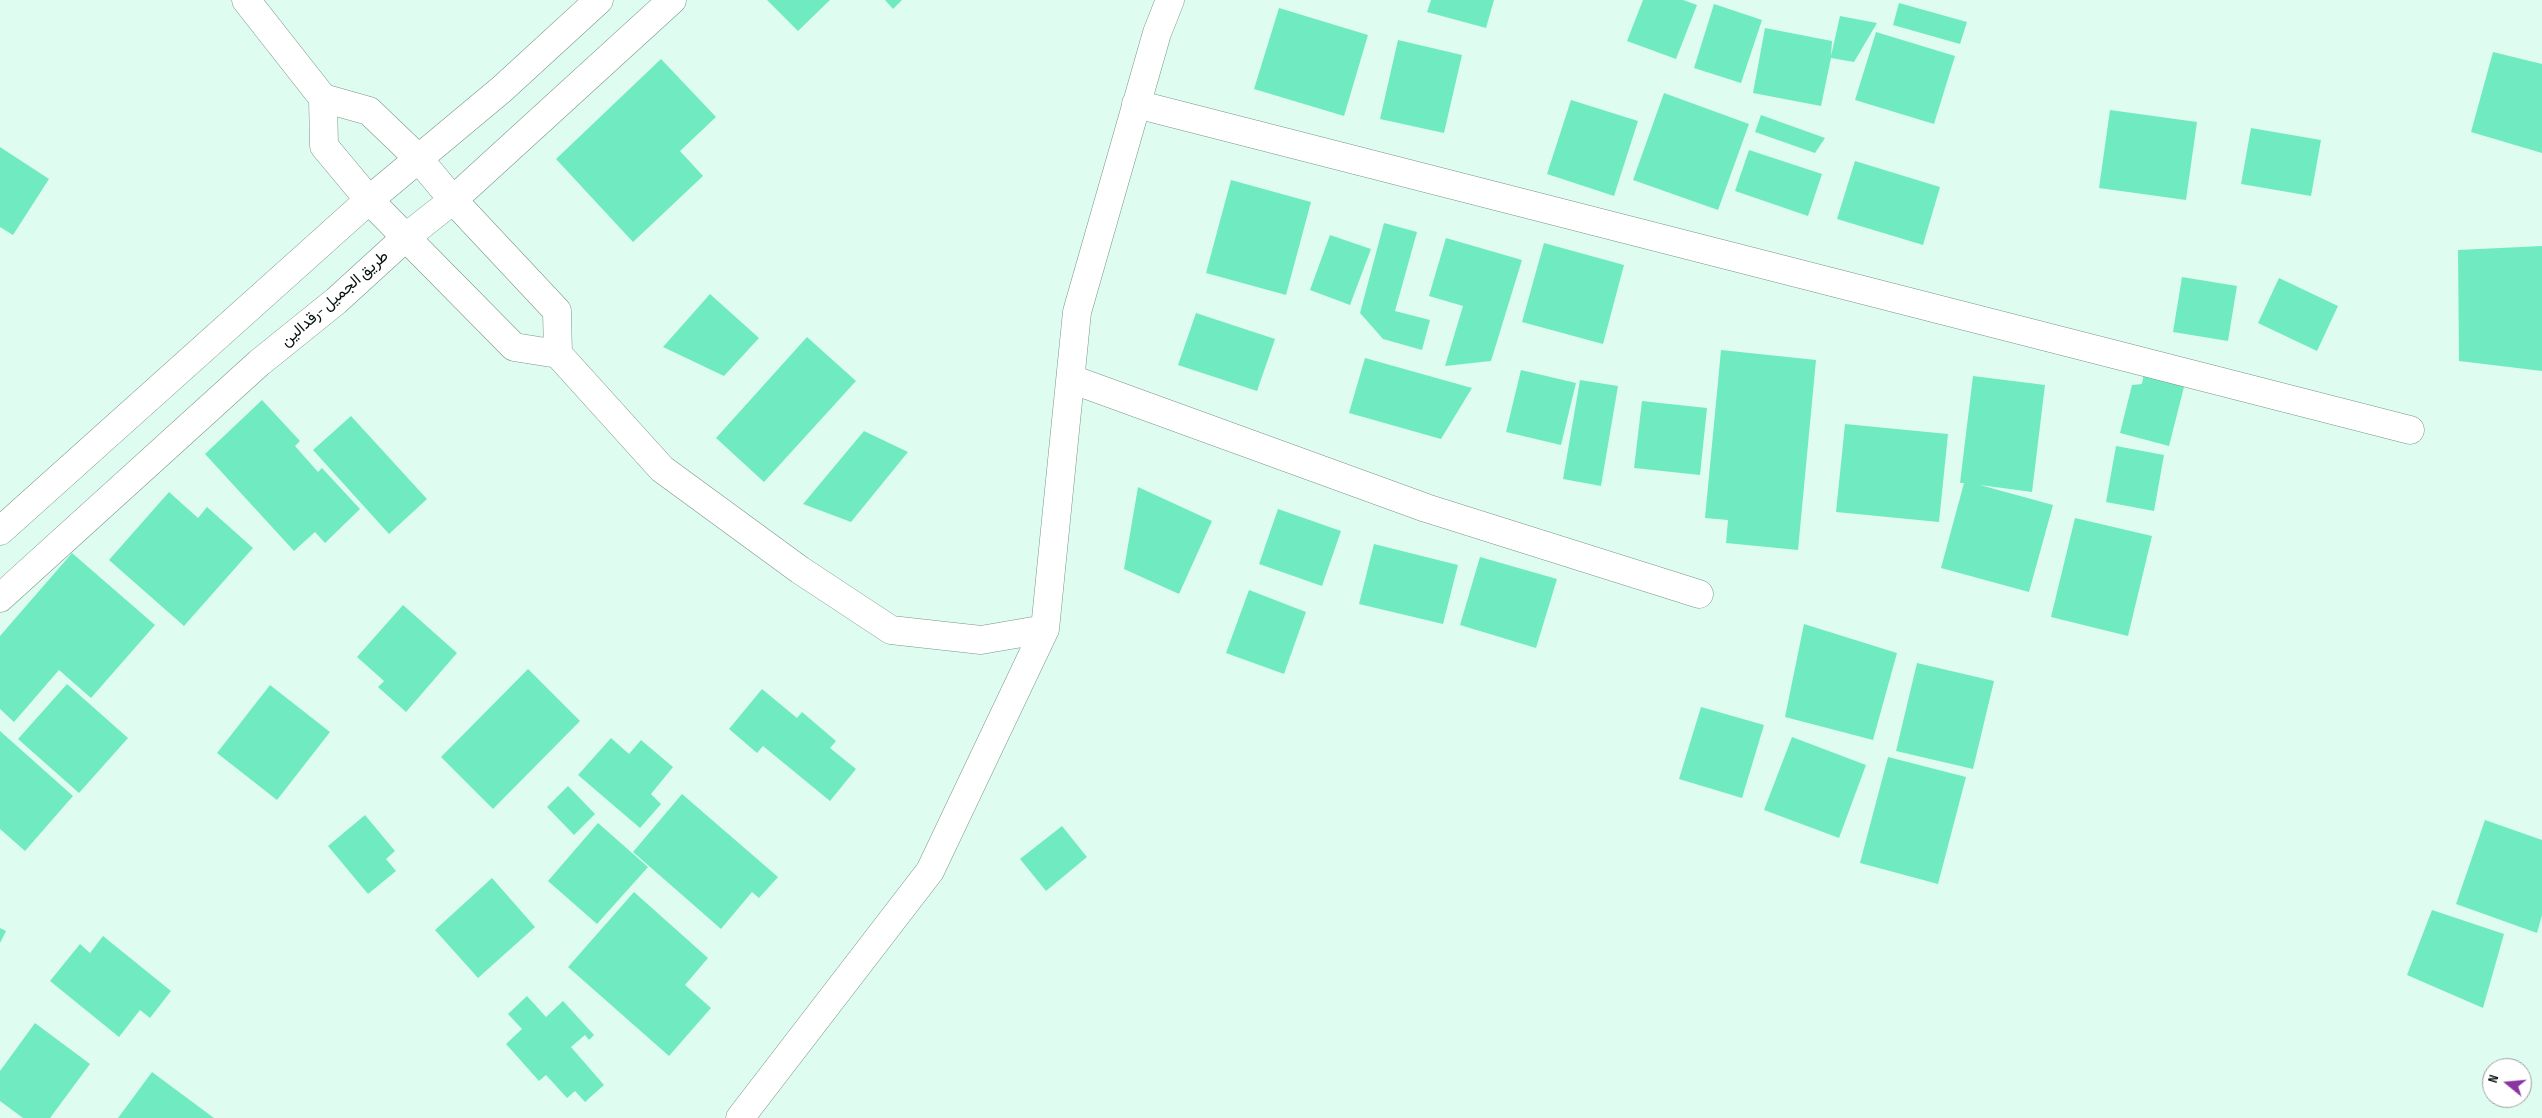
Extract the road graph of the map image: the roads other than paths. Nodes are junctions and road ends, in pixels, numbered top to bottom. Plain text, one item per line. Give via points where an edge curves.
1 (246, 0) edge
2 (599, 0) edge
3 (672, 0) edge
4 (1170, 0) edge
5 (323, 98) junction
6 (1136, 104) junction
7 (418, 158) junction
8 (370, 200) junction
9 (453, 200) junction
10 (405, 238) junction
11 (558, 354) junction
12 (1071, 379) junction
13 (2410, 430) dead end
14 (0, 531) edge
15 (1699, 594) dead end
16 (0, 598) edge
17 (1045, 629) junction
18 (740, 1118) edge

1 - 5 street
2 - 7 street via 502,89
3 - 9 street, طريق الجميل -رقدالين
4 - 6 street
5 - 7 street via 369,111
5 - 8 street via 324,146
6 - 12 street via 1077,312
6 - 13 street
7 - 8 street
7 - 9 street
8 - 10 street
8 - 14 street
9 - 10 street, طريق الجميل -رقدالين
9 - 11 street via 557,311
10 - 11 street via 514,347
10 - 16 street, طريق الجميل -رقدالين via 336,302 259,363
11 - 17 street via 662,469 800,570 891,630 981,640
12 - 15 street via 1426,508
12 - 17 street
17 - 18 street via 930,871

